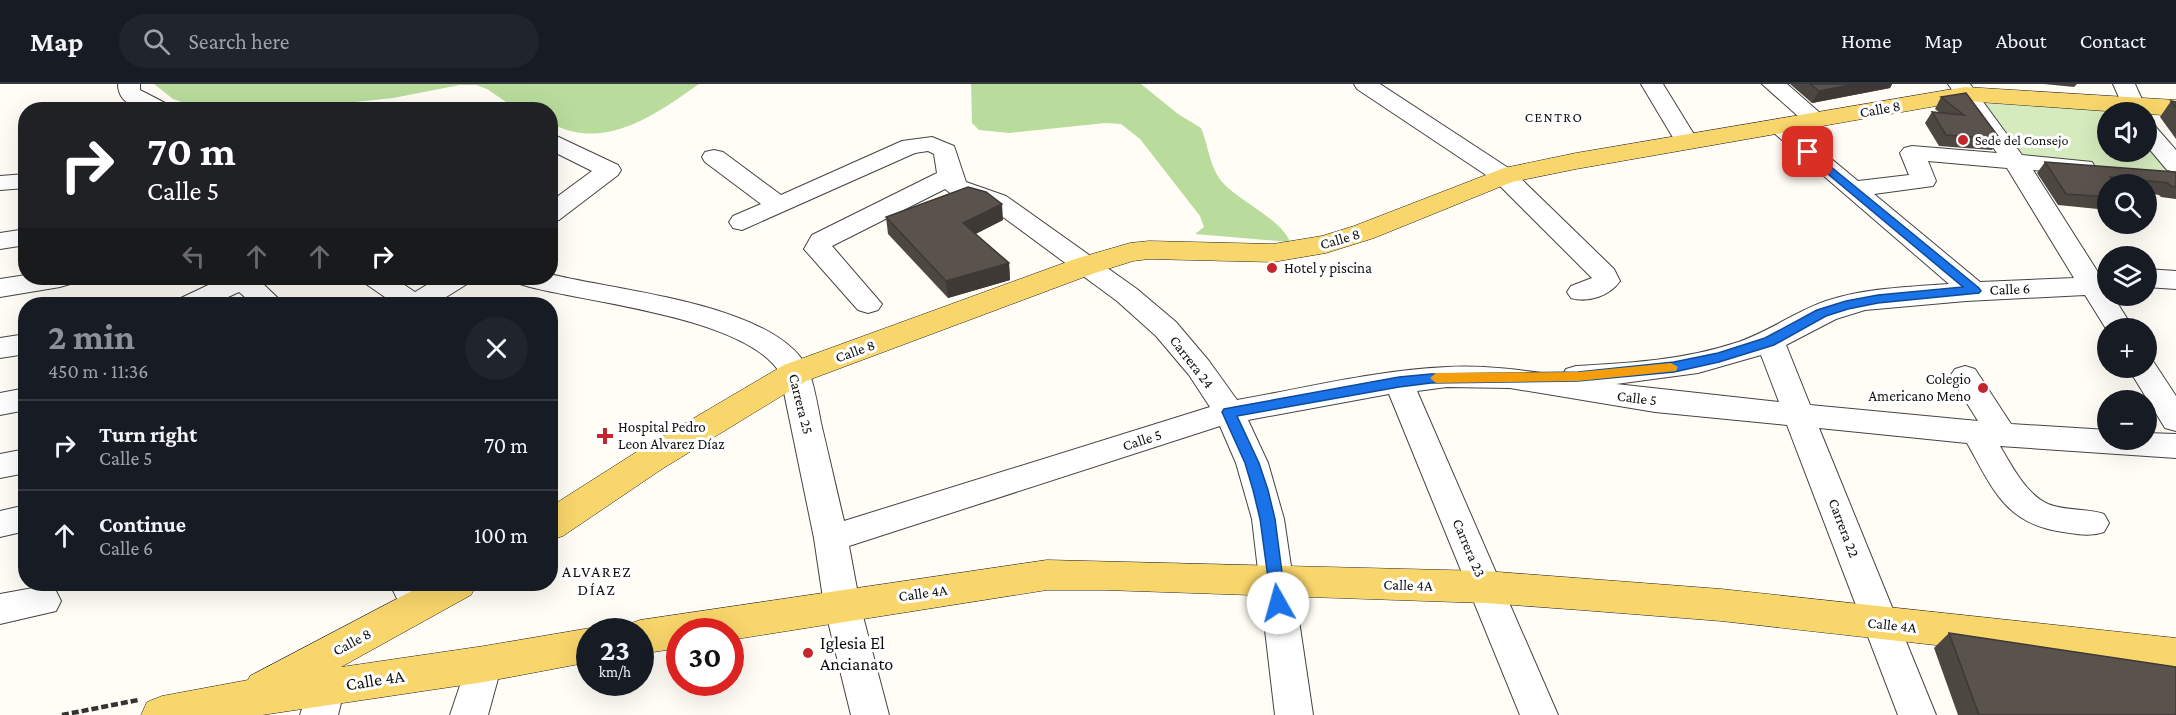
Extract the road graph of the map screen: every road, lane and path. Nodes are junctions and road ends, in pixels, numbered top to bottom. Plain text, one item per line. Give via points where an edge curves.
1 (1652, 84) edge
2 (1773, 84) edge
3 (1369, 85) edge
4 (129, 89) edge
5 (1962, 89) edge
6 (2130, 100) edge
7 (149, 102) edge
8 (2176, 108) edge
9 (1816, 120) junction
10 (1779, 127) junction
11 (1686, 141) junction
12 (2157, 143) edge
13 (558, 144) edge
14 (714, 157) dead end
15 (2014, 160) junction
16 (2176, 165) edge
17 (2107, 169) edge
18 (1504, 176) junction
19 (949, 177) junction
20 (18, 182) edge
21 (0, 183) edge
22 (1852, 189) junction
23 (778, 205) junction
24 (558, 206) edge
25 (742, 222) dead end
26 (18, 238) edge
27 (0, 241) edge
28 (1085, 266) junction
29 (2094, 277) edge
30 (2157, 279) edge
31 (2176, 280) edge
32 (558, 284) edge
33 (18, 285) edge
34 (228, 285) edge
35 (250, 285) edge
36 (386, 285) edge
37 (446, 285) edge
38 (0, 288) edge
39 (1974, 291) junction
40 (1581, 292) dead end
41 (205, 297) edge
42 (262, 297) edge
43 (404, 297) edge
44 (426, 297) edge
45 (868, 303) dead end
46 (2114, 318) edge
47 (1770, 342) junction
48 (18, 345) edge
49 (0, 348) edge
50 (795, 373) junction
51 (1965, 376) dead end
52 (1510, 378) junction
53 (2149, 378) edge
54 (1399, 382) junction
55 (18, 401) edge
56 (0, 404) edge
57 (1229, 412) junction
58 (1799, 413) junction
59 (2176, 420) edge
60 (1989, 433) junction
61 (2176, 446) edge
62 (18, 463) edge
63 (0, 466) edge
64 (18, 520) edge
65 (558, 521) edge
66 (2092, 523) dead end
67 (0, 524) edge
68 (831, 538) junction
69 (1275, 580) junction
70 (1485, 588) junction
71 (414, 594) edge
72 (44, 601) dead end
73 (842, 605) junction
74 (0, 609) edge
75 (1881, 624) junction
76 (654, 635) edge
77 (576, 648) edge
78 (2176, 655) edge
79 (484, 664) junction
80 (246, 699) junction
81 (322, 701) edge
82 (162, 715) edge
83 (468, 715) edge
84 (870, 715) edge
85 (1294, 715) edge
86 (1539, 715) edge
87 (1917, 715) edge

1 - 11 street
2 - 9 street
3 - 18 street
4 - 7 street
5 - 6 main road, Calle 8
5 - 9 main road, Calle 8
5 - 15 street
6 - 8 main road, Calle 8
9 - 10 main road, Calle 8
10 - 11 main road, Calle 8
10 - 22 street
11 - 18 main road, Calle 8
12 - 16 street
13 - 24 street via 609,170
14 - 23 street
15 - 17 street
15 - 22 street via 1912,153 1924,181
15 - 29 street
18 - 28 main road, Calle 8 via 1326,244 1273,253 1149,250
18 - 40 street via 1604,275 1606,281
19 - 23 street via 946,152 932,144 910,146
19 - 28 street, Carrera 24 via 953,185 969,193 986,194
19 - 45 street via 821,241 817,249
20 - 21 street
22 - 39 street
23 - 25 street
26 - 27 street
28 - 50 main road, Calle 8
28 - 57 street, Carrera 24 via 1166,329
29 - 39 street, Calle 6
29 - 46 street
30 - 31 street
32 - 50 street, Carrera 25 via 705,318 748,333 782,355
33 - 38 street
34 - 41 street
35 - 42 street
36 - 43 street
37 - 44 street
39 - 47 street, Calle 6 via 1846,305 1821,313
47 - 52 street, Calle 6 via 1719,358 1652,370
47 - 58 street, Carrera 22
48 - 49 street
50 - 65 main road, Calle 8
50 - 68 street, Carrera 25
51 - 60 street
52 - 54 street, Calle 5 via 1447,377
52 - 58 street, Calle 5 via 1655,401
53 - 59 street
54 - 57 street, Calle 5
54 - 70 street, Carrera 23
55 - 56 street
57 - 68 street, Calle 5
57 - 69 street, Carrera 24 via 1252,463 1268,519
58 - 60 street, Calle 5
58 - 75 street, Carrera 22
60 - 61 street, Calle 5
60 - 66 street via 2012,490 2024,505 2037,513
62 - 63 street
64 - 67 street
68 - 73 street, Carrera 25
69 - 70 main road, Calle 4A
69 - 73 main road, Calle 4A via 1047,575
69 - 85 street, Carrera 24
70 - 75 main road, Calle 4A via 1721,605
70 - 86 street, Carrera 23
71 - 80 main road, Calle 8
72 - 74 street
73 - 76 main road, Calle 4A
73 - 84 street, Carrera 25
75 - 78 main road, Calle 4A
75 - 87 street, Carrera 22
77 - 79 main road, Calle 4A
79 - 81 main road, Calle 4A
79 - 83 street
80 - 81 main road, Calle 4A
80 - 82 main road, Calle 4A

